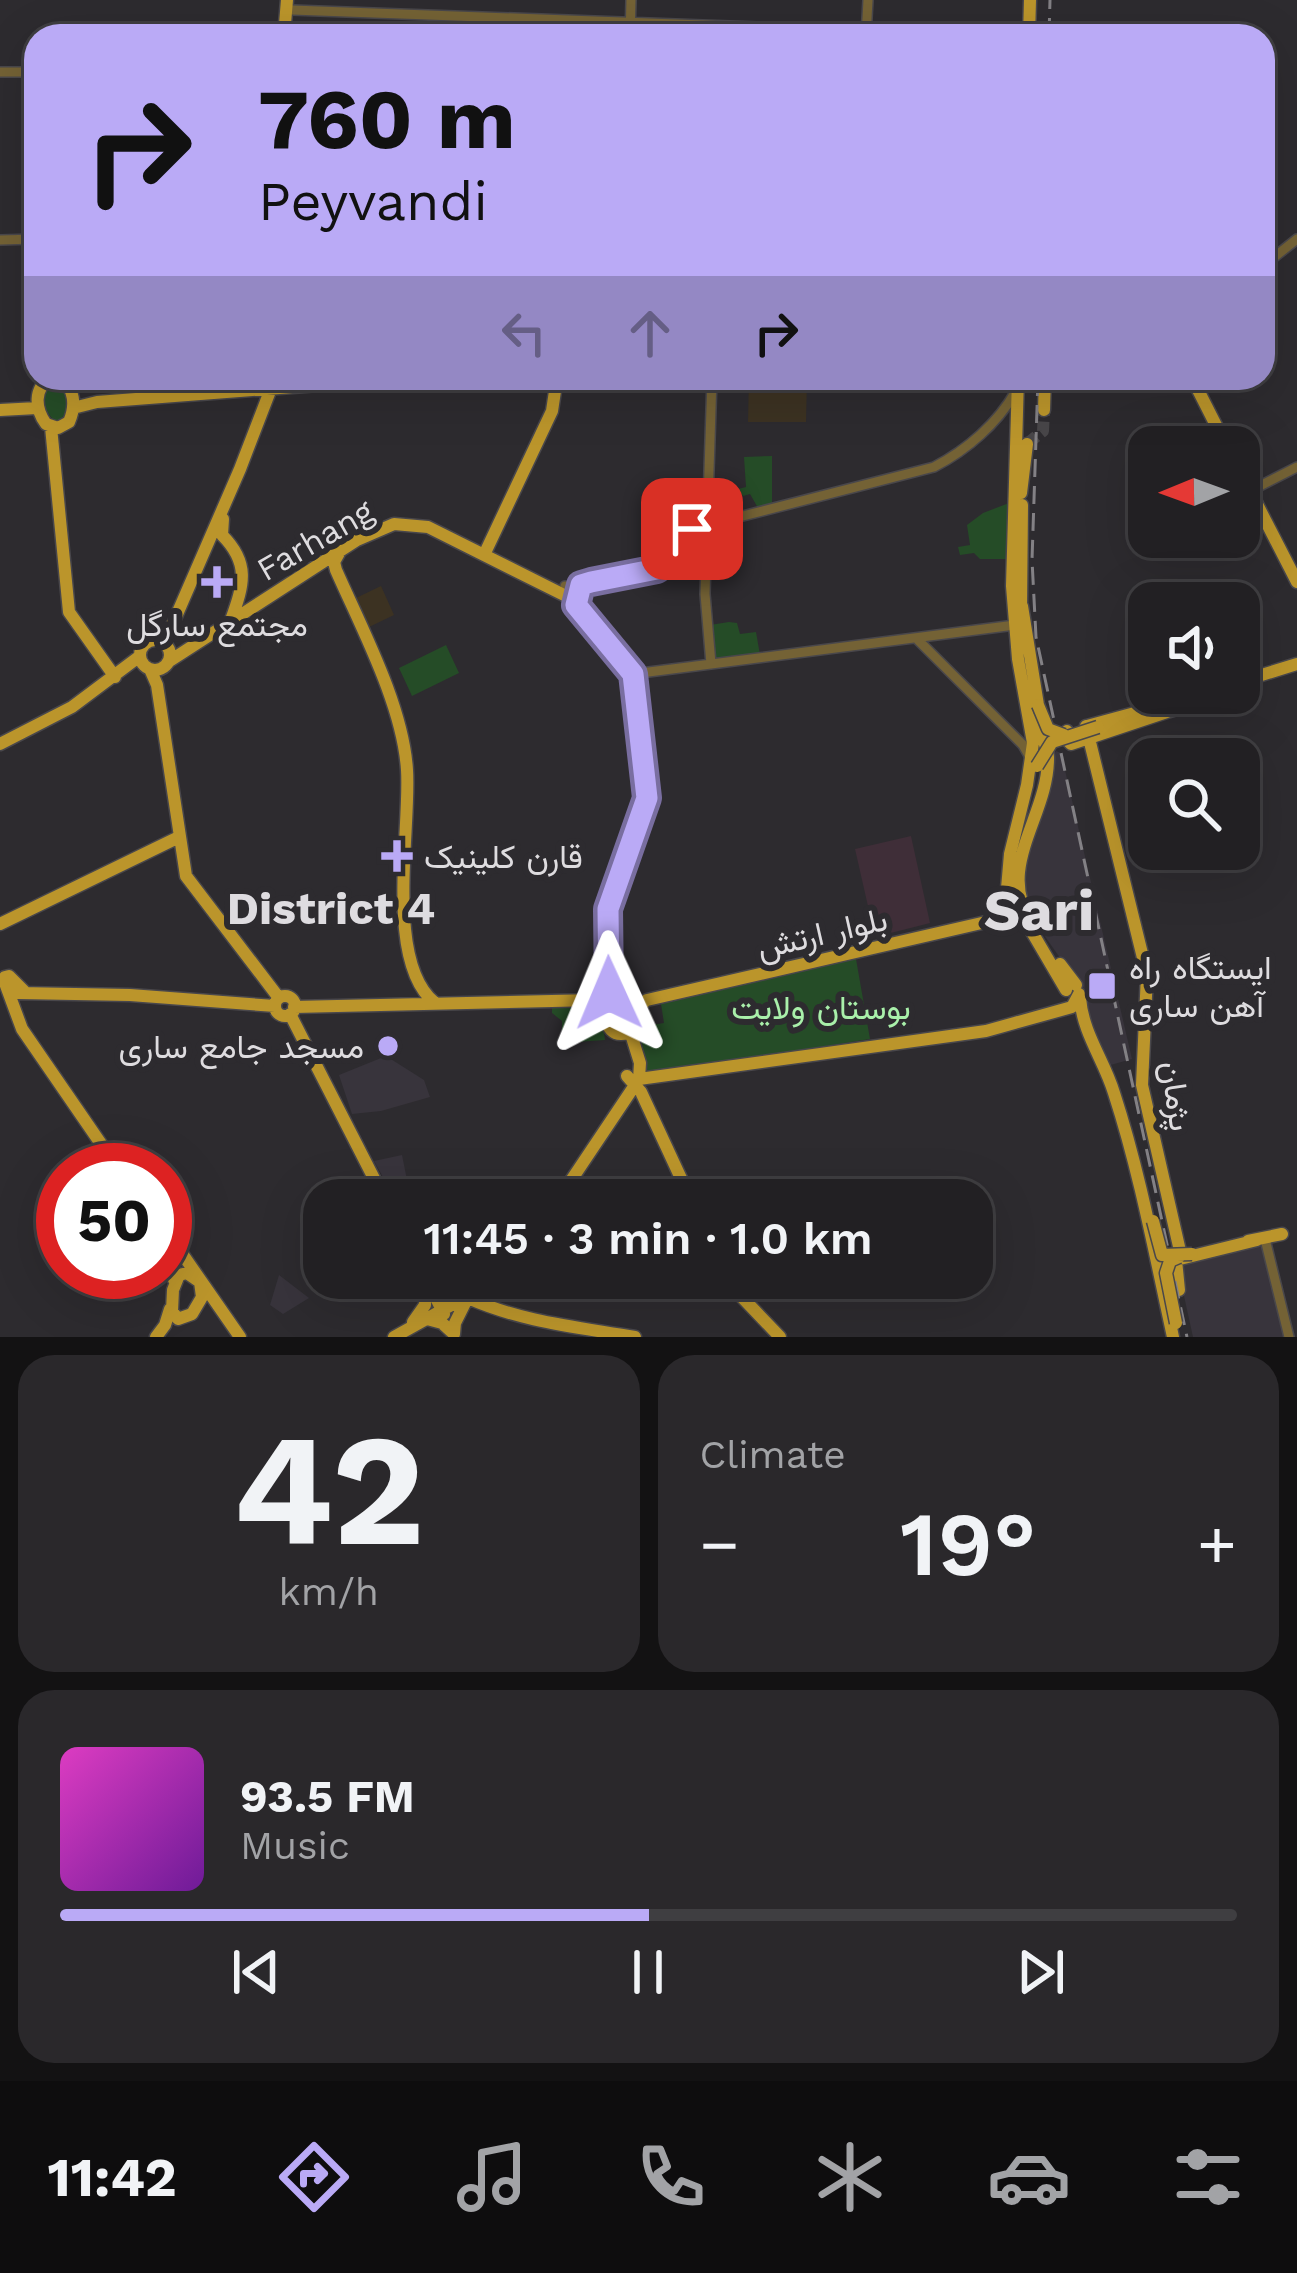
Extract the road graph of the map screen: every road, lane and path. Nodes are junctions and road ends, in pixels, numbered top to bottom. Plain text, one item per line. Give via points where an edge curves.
1 (632, 0) edge
2 (290, 3) edge
3 (631, 22) junction
4 (673, 24) edge
5 (39, 390) edge
6 (66, 390) edge
7 (248, 390) edge
8 (273, 390) edge
9 (273, 390) edge
10 (555, 390) edge
11 (711, 390) edge
12 (1017, 390) edge
13 (1020, 390) edge
14 (1044, 390) edge
15 (1198, 390) edge
16 (73, 402) junction
17 (37, 408) junction
18 (0, 410) edge
19 (1043, 410) tunnel mouth
20 (1011, 413) junction
21 (1216, 426) edge
22 (57, 427) junction
23 (1028, 444) tunnel mouth
24 (1297, 467) edge
25 (1260, 486) edge
26 (1022, 494) junction
27 (1260, 507) edge
28 (705, 525) junction
29 (223, 533) junction
30 (340, 552) junction
31 (1017, 553) junction
32 (484, 555) junction
33 (1291, 556) edge
34 (202, 560) junction
35 (313, 567) junction
36 (336, 570) junction
37 (1018, 578) junction
38 (1297, 582) edge
39 (581, 585) junction
40 (565, 586) dead end
41 (239, 596) junction
42 (259, 604) junction
43 (576, 605) junction
44 (231, 621) junction
45 (1015, 626) junction
46 (162, 638) junction
47 (918, 640) junction
48 (185, 650) junction
49 (153, 664) junction
50 (712, 664) junction
51 (1297, 669) edge
52 (633, 674) junction
53 (115, 676) junction
54 (1260, 680) edge
55 (1149, 714) edge
56 (1093, 730) junction
57 (1071, 734) junction
58 (1017, 739) junction
59 (0, 746) edge
60 (1037, 752) junction
61 (177, 838) junction
62 (1014, 904) junction
63 (0, 924) edge
64 (892, 942) junction
65 (4, 977) edge
66 (608, 989) junction
67 (1071, 996) junction
68 (23, 999) junction
69 (595, 1000) junction
70 (277, 1002) junction
71 (435, 1003) junction
72 (620, 1007) junction
73 (292, 1011) junction
74 (626, 1034) junction
75 (635, 1077) junction
76 (104, 1143) edge
77 (376, 1179) edge
78 (573, 1179) edge
79 (681, 1179) edge
80 (1135, 1180) junction
81 (1145, 1206) junction
82 (1173, 1213) junction
83 (1290, 1233) edge
84 (1259, 1239) junction
85 (1182, 1255) junction
86 (192, 1273) edge
87 (192, 1278) edge
88 (1162, 1278) dead end
89 (200, 1282) junction
90 (1179, 1290) dead end
91 (171, 1299) edge
92 (172, 1299) edge
93 (425, 1299) edge
94 (436, 1299) edge
95 (453, 1299) edge
96 (744, 1299) edge
97 (465, 1300) junction
98 (1168, 1301) dead end
99 (443, 1312) junction
100 (186, 1318) junction
101 (427, 1318) junction
102 (410, 1326) junction
103 (163, 1332) edge
104 (1174, 1334) edge
105 (455, 1335) edge
106 (237, 1337) edge
107 (394, 1337) edge
108 (634, 1337) edge
109 (780, 1337) edge
110 (1289, 1337) edge

1 - 3 street
2 - 3 street
3 - 4 street
5 - 17 main road
6 - 16 main road
7 - 16 main road
8 - 29 main road
9 - 34 main road
10 - 32 main road
11 - 28 street
12 - 20 main road
13 - 26 main road
14 - 19 main road
15 - 21 main road
16 - 22 main road
17 - 18 main road
17 - 22 main road
20 - 28 street via 934,467
20 - 31 main road
22 - 53 main road via 73,618
23 - 26 main road
24 - 25 street
26 - 31 main road
27 - 33 main road
28 - 39 street via 687,533 657,569
28 - 50 street
29 - 34 main road
29 - 41 main road via 243,563
30 - 32 main road, Farhang via 404,523
30 - 35 main road, Farhang
30 - 36 main road
31 - 37 main road
32 - 43 main road, Farhang
33 - 38 main road
34 - 46 main road
35 - 36 main road
35 - 42 main road, Farhang
36 - 71 main road via 403,740 405,921 421,988
37 - 45 main road
37 - 57 main road, bridge via 1038,705 1048,729
37 - 60 main road
39 - 40 street
39 - 43 street
41 - 42 main road via 247,606
41 - 44 main road
42 - 44 main road, Farhang
43 - 52 main road, Farhang
44 - 48 main road, Farhang
45 - 47 street
45 - 60 main road
46 - 48 main road
46 - 49 main road via 168,648
46 - 49 main road via 144,646
47 - 50 street
47 - 58 street
48 - 49 main road, Farhang
49 - 53 main road
49 - 59 main road
49 - 61 main road
50 - 52 street
51 - 54 main road
52 - 66 main road via 647,800 608,909
53 - 59 main road
55 - 56 main road
56 - 57 main road, bridge
56 - 60 main road, bridge
56 - 82 main road, پژمان via 1147,974 1141,1073
57 - 60 main road, bridge
58 - 60 street
58 - 60 street
60 - 62 main road via 1013,862
61 - 63 main road
61 - 70 main road via 192,887
62 - 64 main road
62 - 64 main road, بلوار ارتش via 999,920
62 - 67 main road
62 - 67 main road
64 - 72 main road, بلوار ارتش
65 - 68 main road
66 - 69 main road
66 - 72 main road
67 - 75 main road via 986,1029
67 - 80 main road via 1114,1090
68 - 70 main road
68 - 76 main road via 25,1025
69 - 71 main road
69 - 72 main road
70 - 73 main road via 290,998
71 - 73 main road
72 - 74 main road
72 - 74 main road via 610,1029
73 - 77 main road
74 - 75 main road
75 - 78 main road
75 - 79 main road
80 - 81 main road
80 - 85 main road, bridge via 1159,1251
80 - 104 main road
81 - 88 main road
81 - 104 main road
82 - 84 main road via 1189,1251
82 - 85 main road, پژمان
83 - 84 main road
84 - 85 main road
84 - 85 main road
84 - 110 street
85 - 90 main road, پژمان
85 - 104 main road, bridge via 1166,1273
86 - 89 main road
87 - 89 main road
89 - 100 main road via 201,1301
89 - 106 main road
91 - 103 main road
92 - 100 main road via 174,1316
93 - 102 main road
94 - 99 main road
95 - 97 main road
96 - 109 main road
97 - 99 main road
97 - 105 main road
97 - 108 main road
98 - 104 main road
99 - 101 main road
99 - 105 main road
100 - 103 main road
100 - 106 main road via 214,1314
101 - 102 main road
101 - 105 main road
102 - 107 main road

